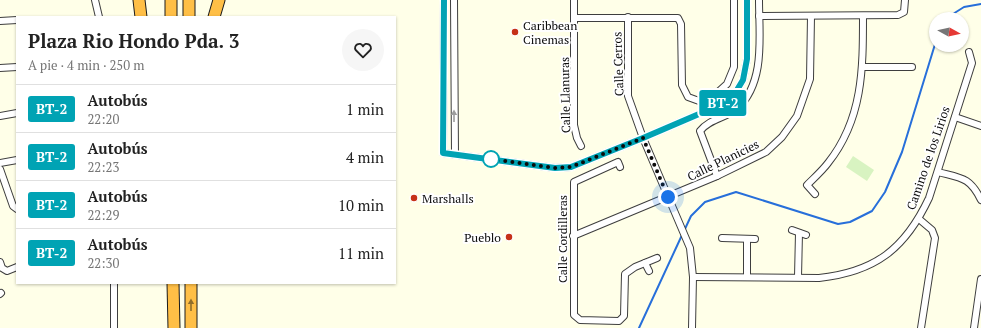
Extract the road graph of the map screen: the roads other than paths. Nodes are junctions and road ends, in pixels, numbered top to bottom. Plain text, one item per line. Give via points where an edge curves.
1 (95, 0) edge
2 (139, 0) edge
3 (171, 0) edge
4 (177, 0) edge
5 (183, 0) edge
6 (189, 0) edge
7 (219, 0) edge
8 (444, 0) edge
9 (454, 0) edge
10 (574, 0) edge
11 (734, 0) edge
12 (747, 0) edge
13 (759, 0) edge
14 (905, 0) edge
15 (98, 16) edge
16 (141, 16) edge
17 (171, 16) edge
18 (177, 16) edge
19 (183, 16) edge
20 (189, 16) edge
21 (214, 16) edge
22 (759, 16) junction
23 (811, 16) junction
24 (863, 16) junction
25 (628, 17) junction
26 (574, 18) junction
27 (16, 20) edge
28 (0, 21) edge
29 (970, 52) dead end
30 (16, 67) edge
31 (904, 67) junction
32 (912, 67) dead end
33 (0, 68) edge
34 (863, 68) junction
35 (904, 74) dead end
36 (16, 113) edge
37 (0, 116) edge
38 (955, 117) junction
39 (981, 126) edge
40 (643, 138) junction
41 (582, 146) dead end
42 (454, 155) junction
43 (16, 160) edge
44 (0, 163) edge
45 (620, 167) dead end
46 (0, 169) edge
47 (938, 172) junction
48 (717, 176) junction
49 (815, 194) dead end
50 (668, 198) junction
51 (981, 200) edge
52 (16, 208) edge
53 (919, 219) junction
54 (792, 230) dead end
55 (799, 233) junction
56 (806, 235) dead end
57 (573, 236) junction
58 (722, 238) dead end
59 (747, 239) junction
60 (755, 239) dead end
61 (657, 258) dead end
62 (0, 262) edge
63 (645, 263) junction
64 (16, 267) edge
65 (648, 271) dead end
66 (693, 277) junction
67 (747, 277) junction
68 (798, 278) junction
69 (981, 278) edge
70 (114, 284) edge
71 (173, 284) edge
72 (179, 284) edge
73 (191, 285) edge
74 (114, 328) edge
75 (174, 328) edge
76 (179, 328) edge
77 (191, 328) edge
78 (692, 328) edge
79 (921, 328) edge
80 (974, 328) edge

1 - 15 street
2 - 16 highway
3 - 17 highway
4 - 18 highway
5 - 19 highway
6 - 20 highway
7 - 21 highway
8 - 42 street via 443,153
42 -> 9 street
10 - 26 street, Calle Llanuras
11 - 25 street via 734,67 727,84 716,94 700,101 688,97 682,85 680,21 674,17
12 - 40 street via 747,59 743,80 734,95 720,105
13 - 22 street
14 - 24 street via 904,12 898,16
22 - 23 street
22 - 48 street via 759,64 751,92 736,109 704,126 700,131
23 - 24 street
23 - 48 street, Calle Planicies via 810,79 797,116 782,137 766,152
24 - 34 street
25 - 26 street
25 - 40 street, Calle Cerros via 628,96
26 - 41 street, Calle Llanuras via 574,125
27 - 28 street
29 - 38 street, Camino de los Lirios via 972,63
30 - 33 street
31 - 32 street
31 - 34 street
31 - 35 street
34 - 49 street via 856,107 844,139 807,185
36 - 37 street
38 - 39 street
38 - 47 street, Camino de los Lirios
40 - 42 street via 571,167 555,168
40 - 50 street, Calle Cerros
43 - 44 street
45 - 57 street, Calle Cordilleras via 618,162 574,182
46 - 52 street
47 - 51 street via 964,179 972,184
47 - 53 street, Camino de los Lirios
48 - 50 street, Calle Planicies
50 - 57 street, Calle Planicies
50 - 66 street, Calle Cerros via 690,248
53 - 68 street, Camino de los Lirios via 895,248 865,267 836,276
53 - 79 street via 932,230 935,238
54 - 55 street
55 - 56 street
55 - 68 street
57 - 63 street, Calle Cordilleras via 574,315 580,320 619,321 624,316 625,274
58 - 59 street
59 - 60 street
59 - 67 street
61 - 63 street
62 - 64 street via 2,268 7,271
63 - 65 street
66 - 67 street, Camino de los Lirios
66 - 78 street, Calle Cerros
67 - 68 street, Camino de los Lirios
69 - 80 street
70 - 74 street
71 - 75 highway
72 - 76 highway
77 -> 73 highway

